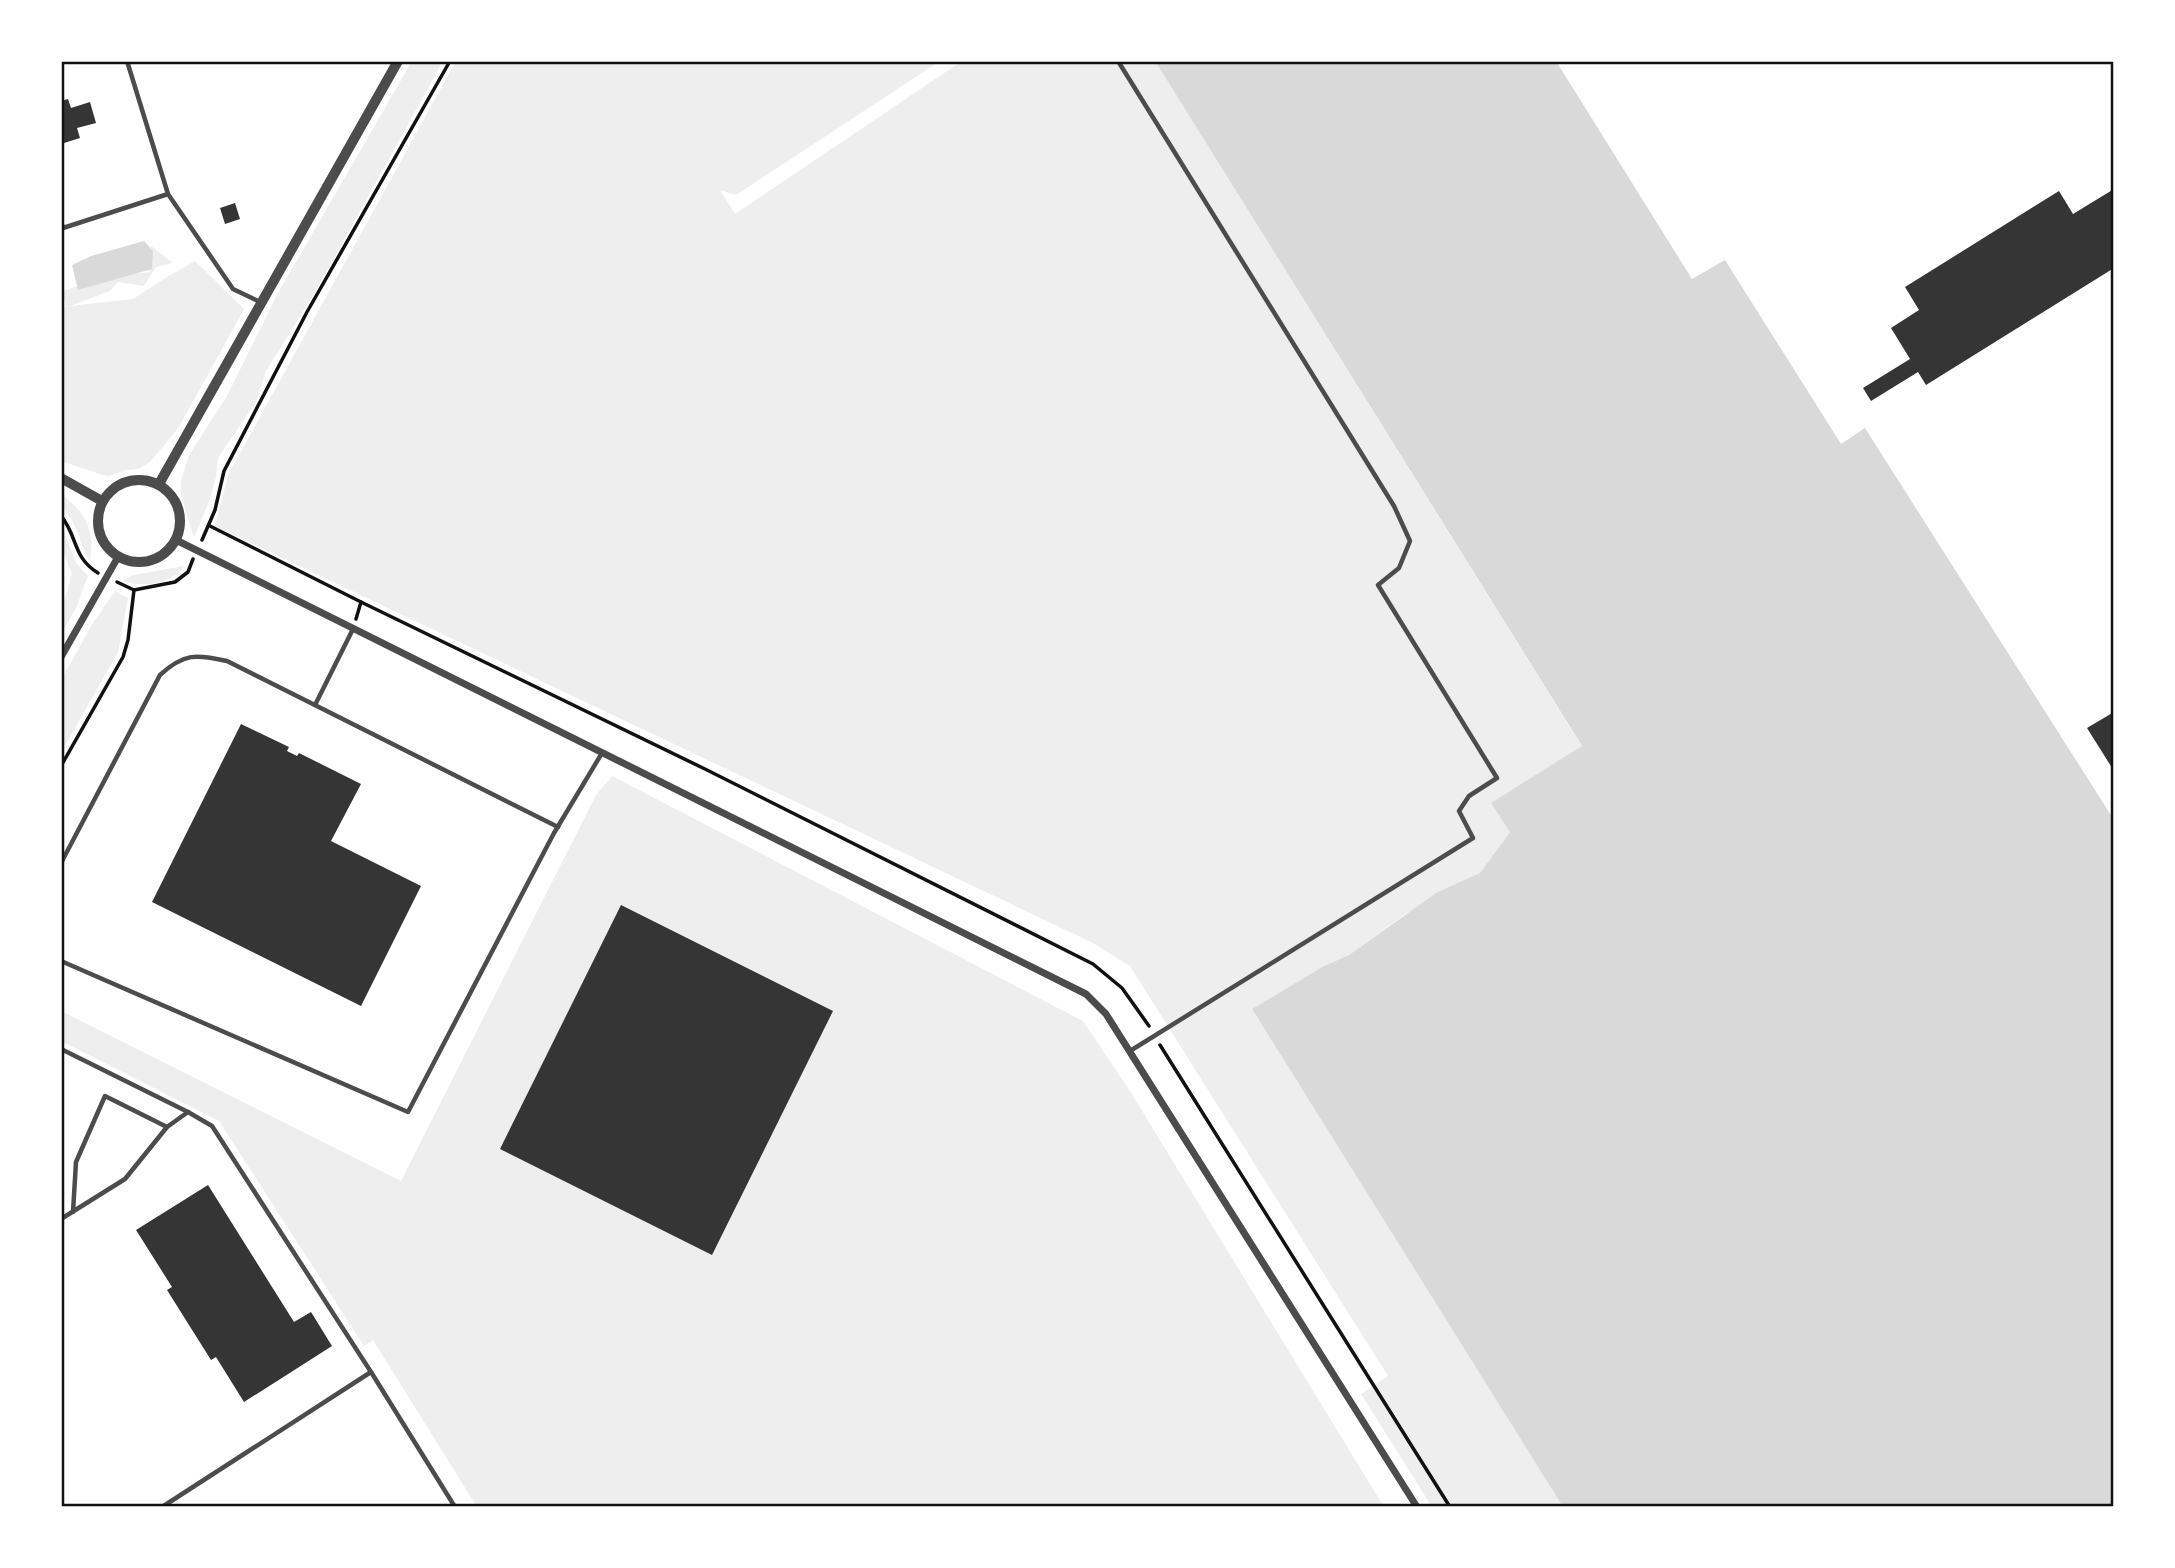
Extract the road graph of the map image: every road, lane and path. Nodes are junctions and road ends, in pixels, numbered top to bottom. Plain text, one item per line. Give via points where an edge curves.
1 (127, 61) edge
2 (398, 61) edge
3 (450, 61) edge
4 (1118, 61) edge
5 (168, 194) junction
6 (61, 222) edge
7 (261, 303) junction
8 (61, 478) edge
9 (159, 484) junction
10 (102, 501) junction
11 (61, 516) edge
12 (210, 526) junction
13 (176, 540) junction
14 (197, 550) junction
15 (118, 557) junction
16 (106, 578) junction
17 (134, 590) junction
18 (361, 602) junction
19 (353, 629) junction
20 (61, 657) edge
21 (315, 705) junction
22 (603, 753) junction
23 (61, 766) edge
24 (558, 827) junction
25 (61, 863) edge
26 (61, 961) edge
27 (1155, 1036) junction
28 (61, 1049) edge
29 (1129, 1051) junction
30 (188, 1112) junction
31 (167, 1127) junction
32 (73, 1212) junction
33 (61, 1219) edge
34 (371, 1372) junction
35 (162, 1507) edge
36 (455, 1507) edge
37 (1417, 1507) edge
38 (1450, 1507) edge

1 - 5 lane
2 - 7 street
3 - 12 path via 307,312 223,471
4 - 27 lane via 1394,506 1410,541 1399,568 1378,585 1497,778 1469,796 1459,811 1473,838
5 - 6 lane via 63,228
5 - 7 lane via 233,289
7 - 9 street
8 - 10 street
9 - 10 street via 146,480 120,483
9 - 13 street via 169,492 180,515
10 - 15 street via 97,526 108,549
11 - 16 path via 86,566
12 - 14 path
12 - 18 path
13 - 14 street
13 - 15 street via 168,551 144,562
14 - 17 path via 188,572 175,582
14 - 19 street
15 - 16 street
16 - 17 path
16 - 20 street
17 - 23 path via 123,657
18 - 19 path
18 - 27 path via 1093,964 1122,988
19 - 21 lane
19 - 22 street
21 - 24 lane
21 - 25 lane via 227,661 185,657 160,675
22 - 24 lane
22 - 29 street via 1086,994 1106,1014
24 - 26 lane via 408,1112
27 - 29 lane
27 - 38 path
28 - 30 lane
29 - 37 street
30 - 31 lane
30 - 34 lane via 212,1126
31 - 32 lane via 124,1179
31 - 32 lane via 105,1097 76,1162
32 - 33 lane
34 - 35 lane
34 - 36 lane

